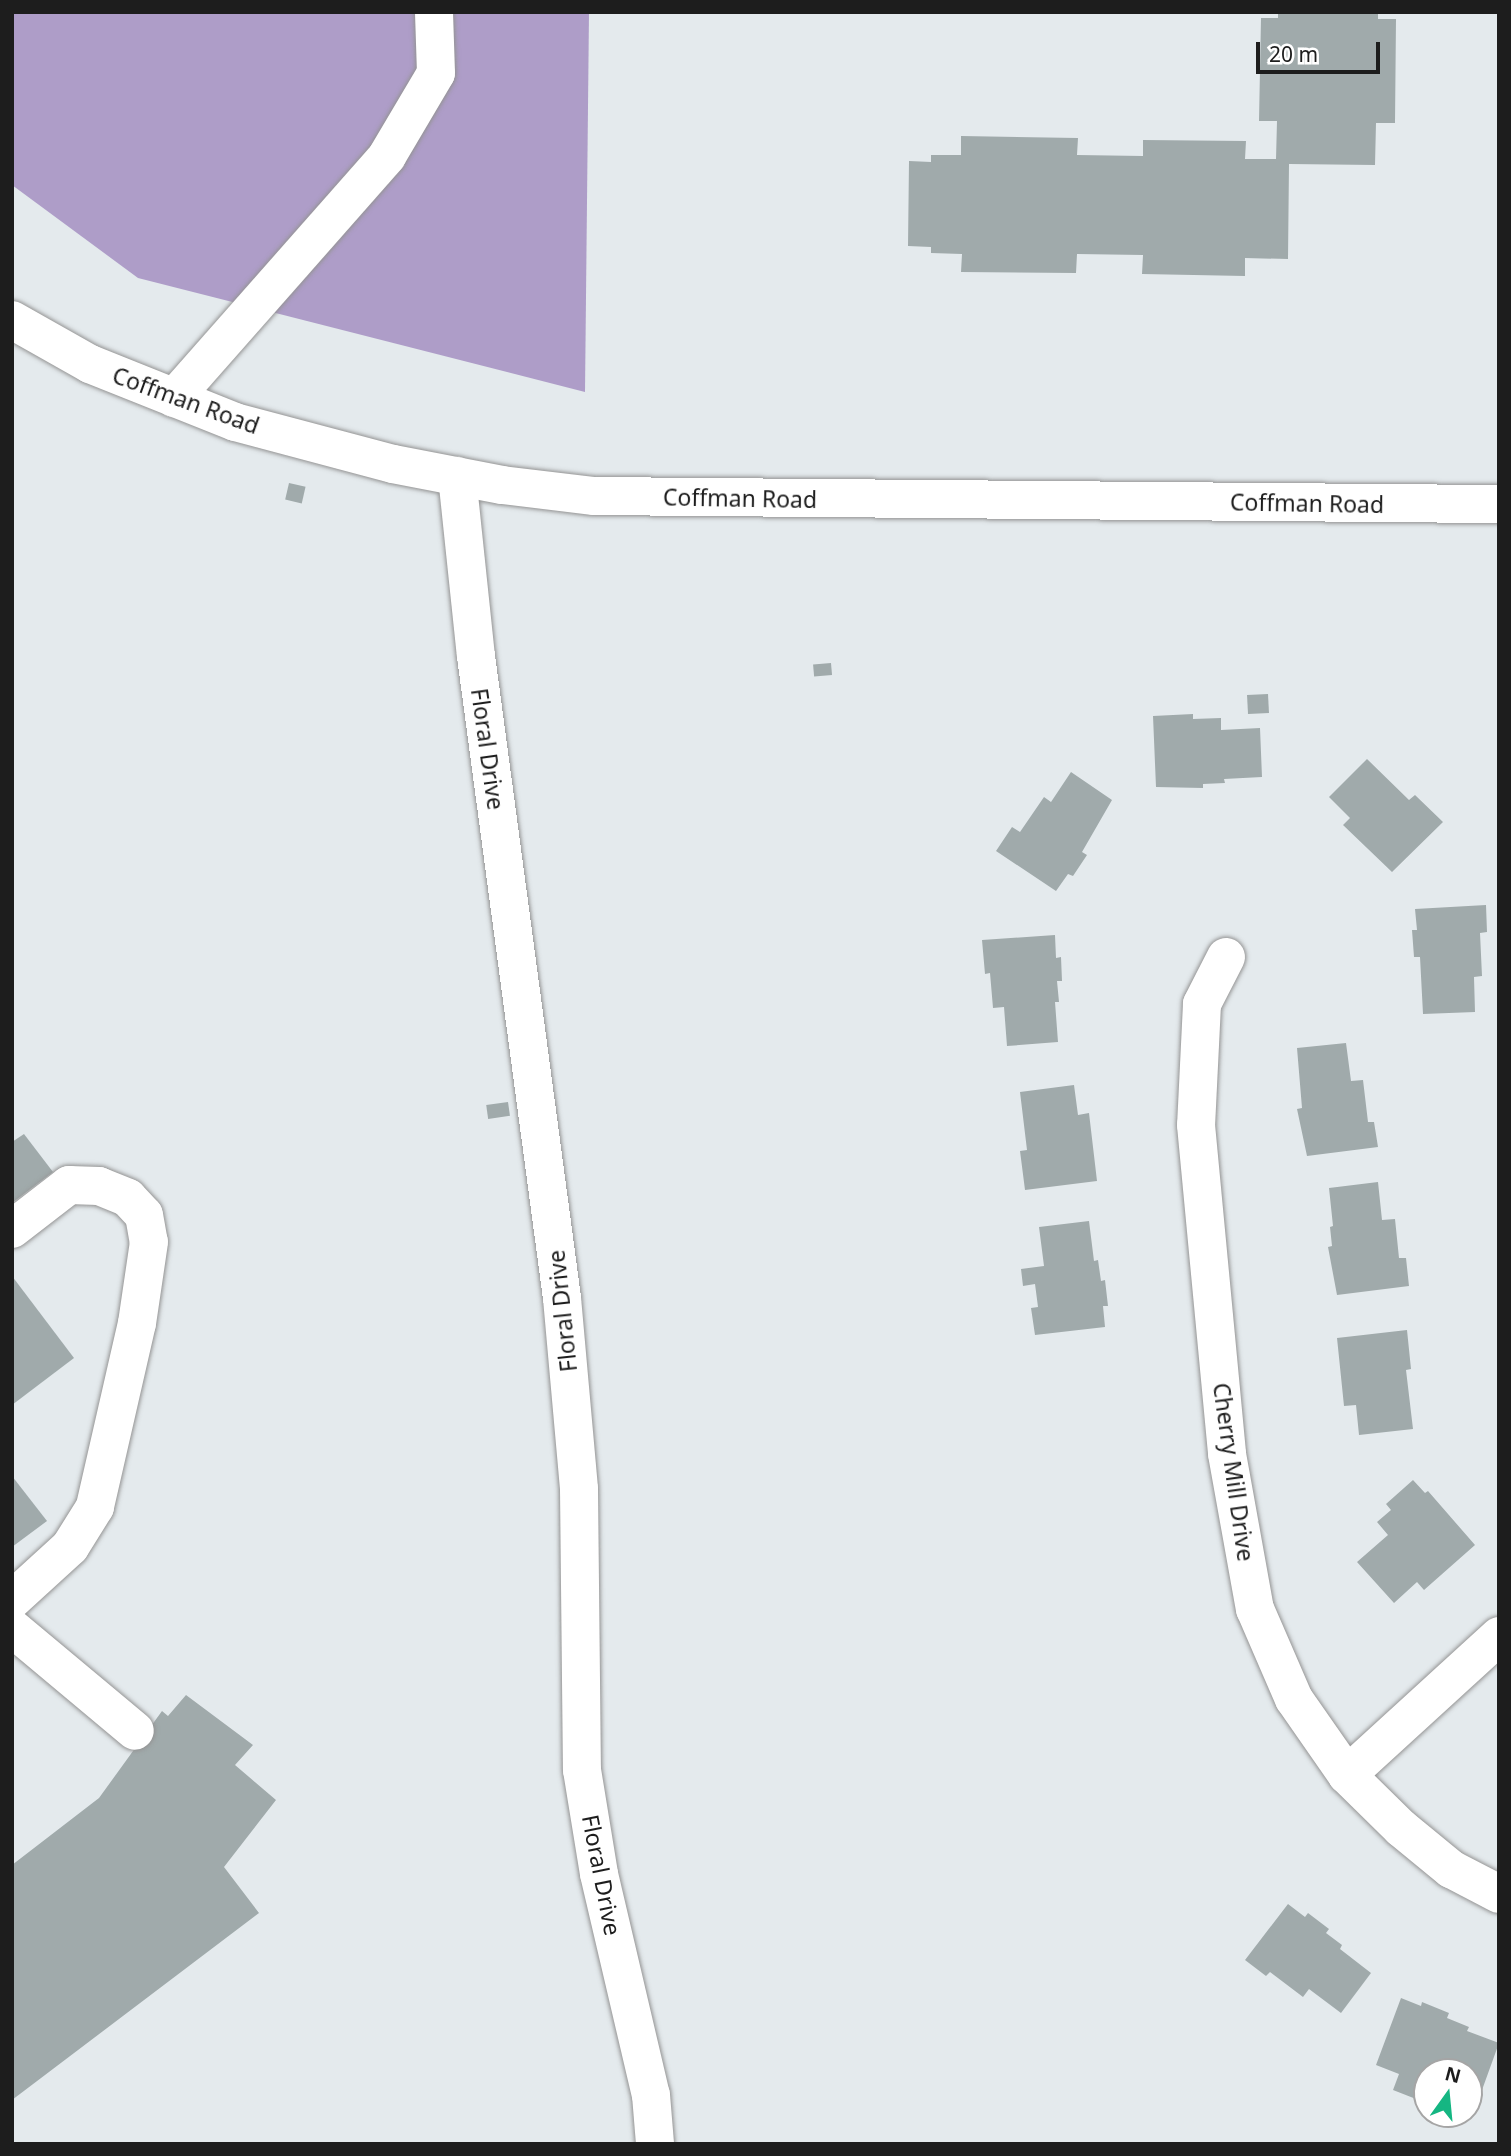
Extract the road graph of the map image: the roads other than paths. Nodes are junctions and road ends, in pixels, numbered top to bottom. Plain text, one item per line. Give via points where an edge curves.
1 (434, 12) edge
2 (12, 320) edge
3 (174, 398) junction
4 (457, 476) junction
5 (1499, 504) edge
6 (1226, 957) dead end
7 (12, 1229) edge
8 (12, 1600) edge
9 (12, 1628) edge
10 (1499, 1636) edge
11 (135, 1731) dead end
12 (1347, 1775) junction
13 (1499, 1894) edge
14 (655, 2144) edge

1 - 3 street via 436,73 387,156
2 - 3 street, Coffman Road via 90,364
3 - 4 street, Coffman Road via 235,422
4 - 5 street, Coffman Road via 594,496
4 - 14 street, Floral Drive via 476,656 562,1298 579,1489 582,1770 599,1874 651,2095
6 - 12 street, Cherry Mill Drive via 1202,1004 1196,1125 1227,1454 1255,1609 1294,1699
7 - 8 street via 69,1185 99,1186 128,1198 144,1215 149,1242 130,1354 95,1507 70,1547
9 - 11 street
10 - 12 street
12 - 13 street, Cherry Mill Drive via 1451,1869

